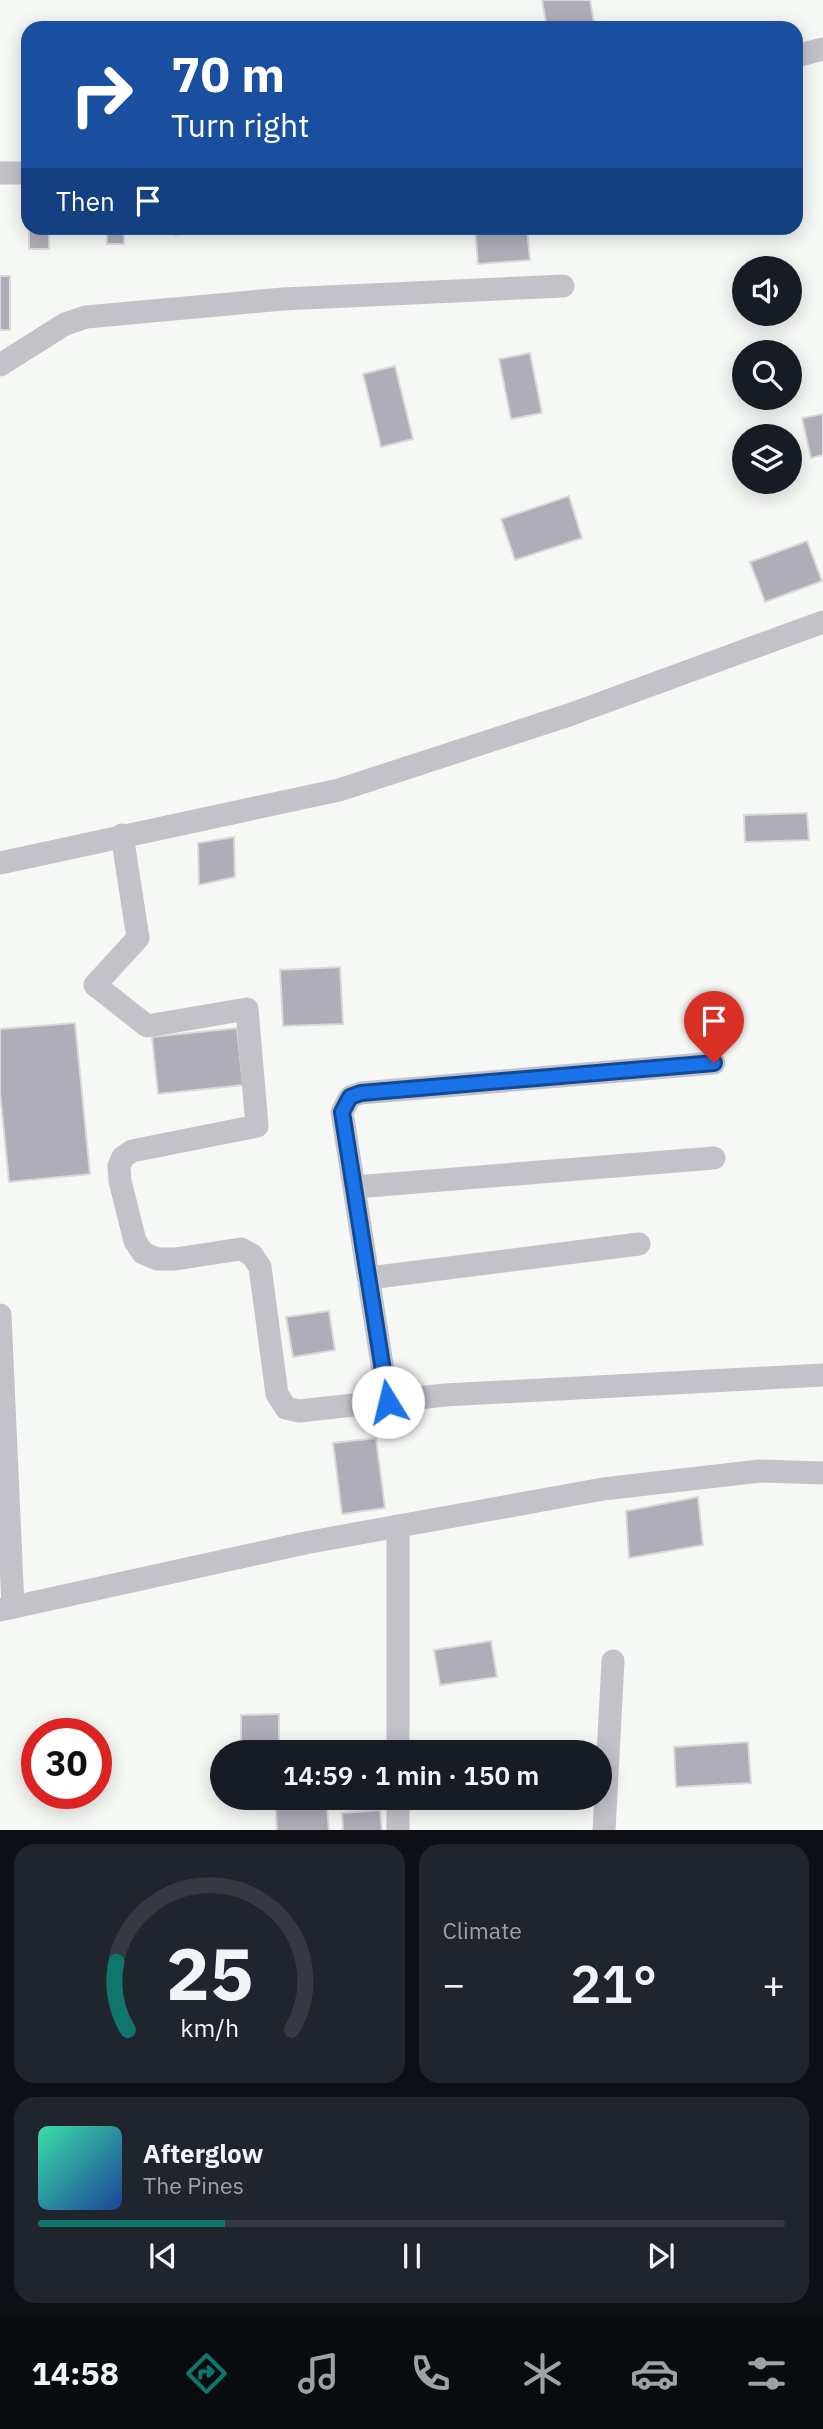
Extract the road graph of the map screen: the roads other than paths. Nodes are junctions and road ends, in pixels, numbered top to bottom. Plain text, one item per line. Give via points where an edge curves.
1 (823, 49) edge
2 (803, 54) edge
3 (0, 173) edge
4 (21, 173) edge
5 (563, 286) dead end
6 (0, 365) edge
7 (823, 622) edge
8 (121, 835) junction
9 (0, 863) edge
10 (714, 1063) dead end
11 (714, 1158) dead end
12 (355, 1187) junction
13 (639, 1244) dead end
14 (369, 1278) junction
15 (0, 1315) edge
16 (823, 1375) edge
17 (388, 1402) junction
18 (823, 1474) edge
19 (398, 1526) junction
20 (7, 1609) edge
21 (613, 1661) dead end
22 (398, 1740) edge
23 (607, 1740) edge
24 (398, 1810) edge
25 (604, 1810) edge
26 (398, 1830) edge
27 (604, 1830) edge

1 - 2 street
3 - 4 street
5 - 6 street via 283,299 86,317 65,324
7 - 8 street via 569,715 339,790
8 - 9 street
8 - 17 street via 138,938 96,985 147,1026 247,1009 257,1126 132,1151 123,1157 120,1181 135,1241 143,1253 157,1259 241,1249 252,1255 260,1267 277,1394 286,1408 299,1411
10 - 12 street via 361,1093 350,1097 342,1112
11 - 12 street
12 - 14 street
13 - 14 street
14 - 17 street
15 - 20 street
16 - 17 street
18 - 19 street via 760,1471 603,1489
19 - 20 street
19 - 22 street
21 - 23 street
24 - 26 street
25 - 27 street

